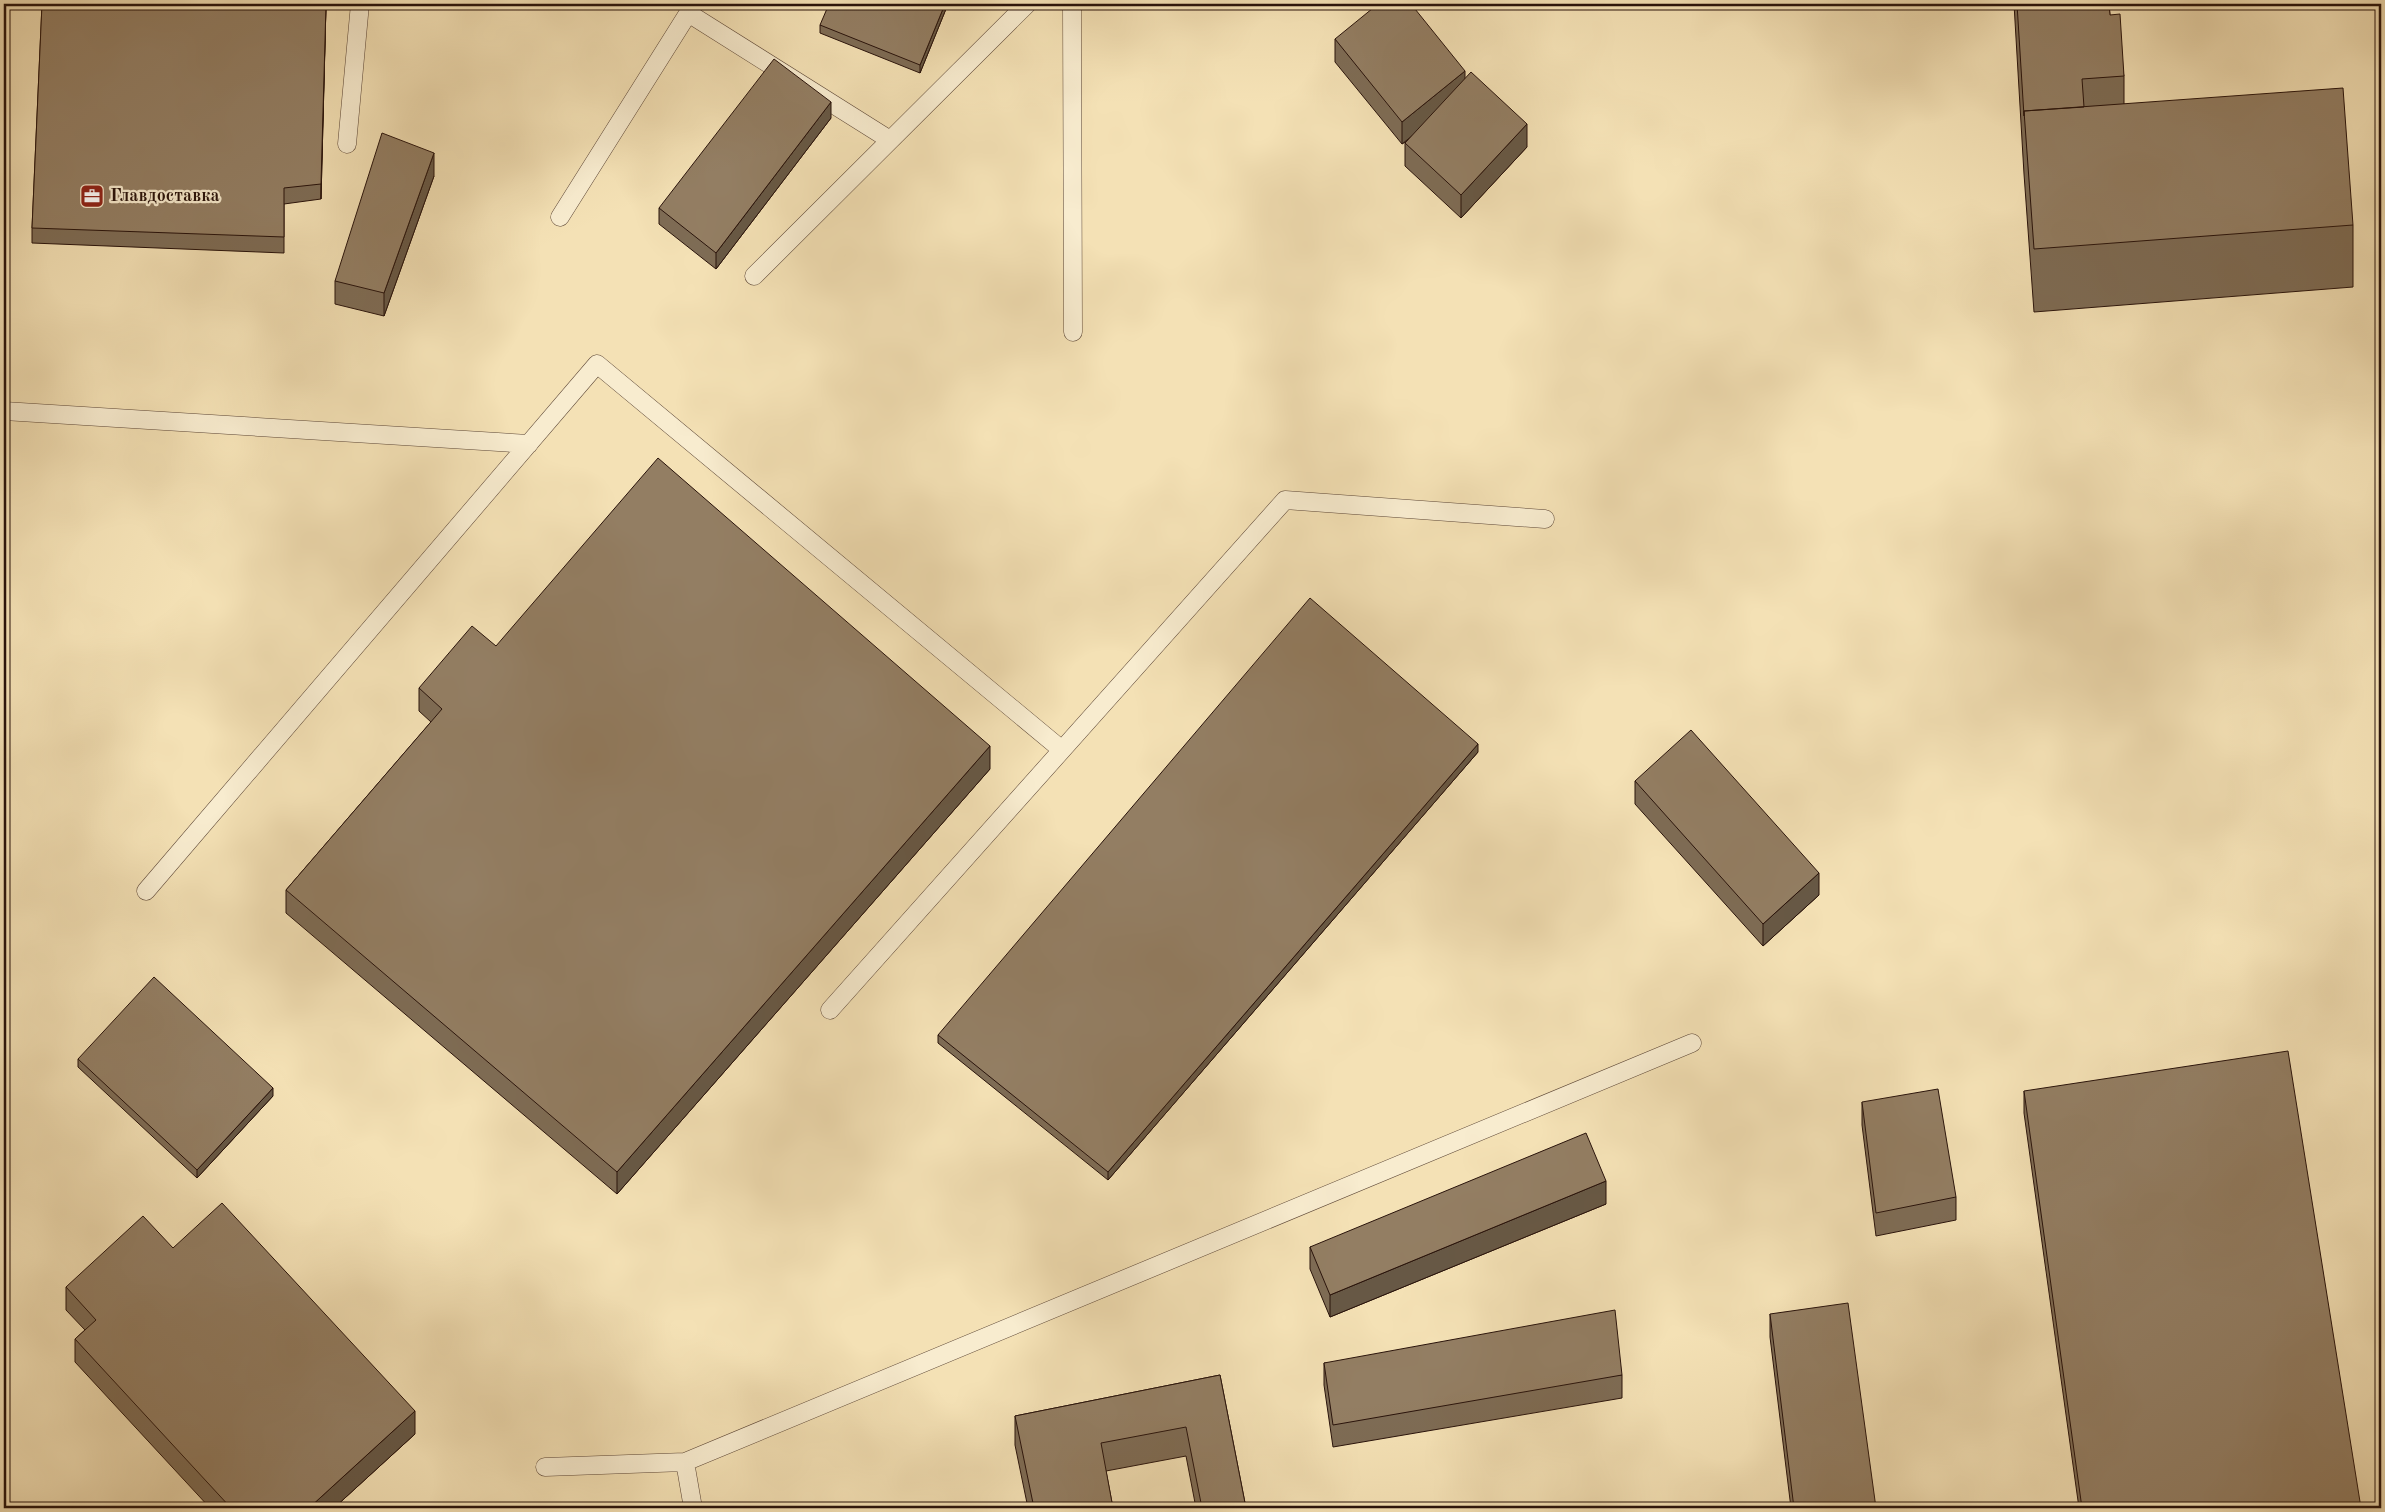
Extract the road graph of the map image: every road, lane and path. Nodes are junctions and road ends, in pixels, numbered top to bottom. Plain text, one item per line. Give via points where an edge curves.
1 (360, 4) edge
2 (1027, 4) edge
3 (1072, 4) edge
4 (691, 8) edge
5 (890, 140) junction
6 (347, 144) dead end
7 (560, 217) dead end
8 (754, 276) dead end
9 (1073, 332) dead end
10 (4, 411) edge
11 (529, 444) junction
12 (1545, 519) dead end
13 (1062, 750) junction
14 (146, 891) dead end
15 (830, 1010) dead end
16 (1692, 1043) dead end
17 (684, 1462) junction
18 (545, 1467) dead end
19 (693, 1508) edge

1 - 6 lane
2 - 5 lane
3 - 9 lane
4 - 5 lane
4 - 7 lane
5 - 8 lane
10 - 11 lane
11 - 13 lane via 597,364
11 - 14 lane
12 - 13 lane via 1284,500
13 - 15 lane
16 - 17 lane
17 - 18 lane
17 - 19 lane

